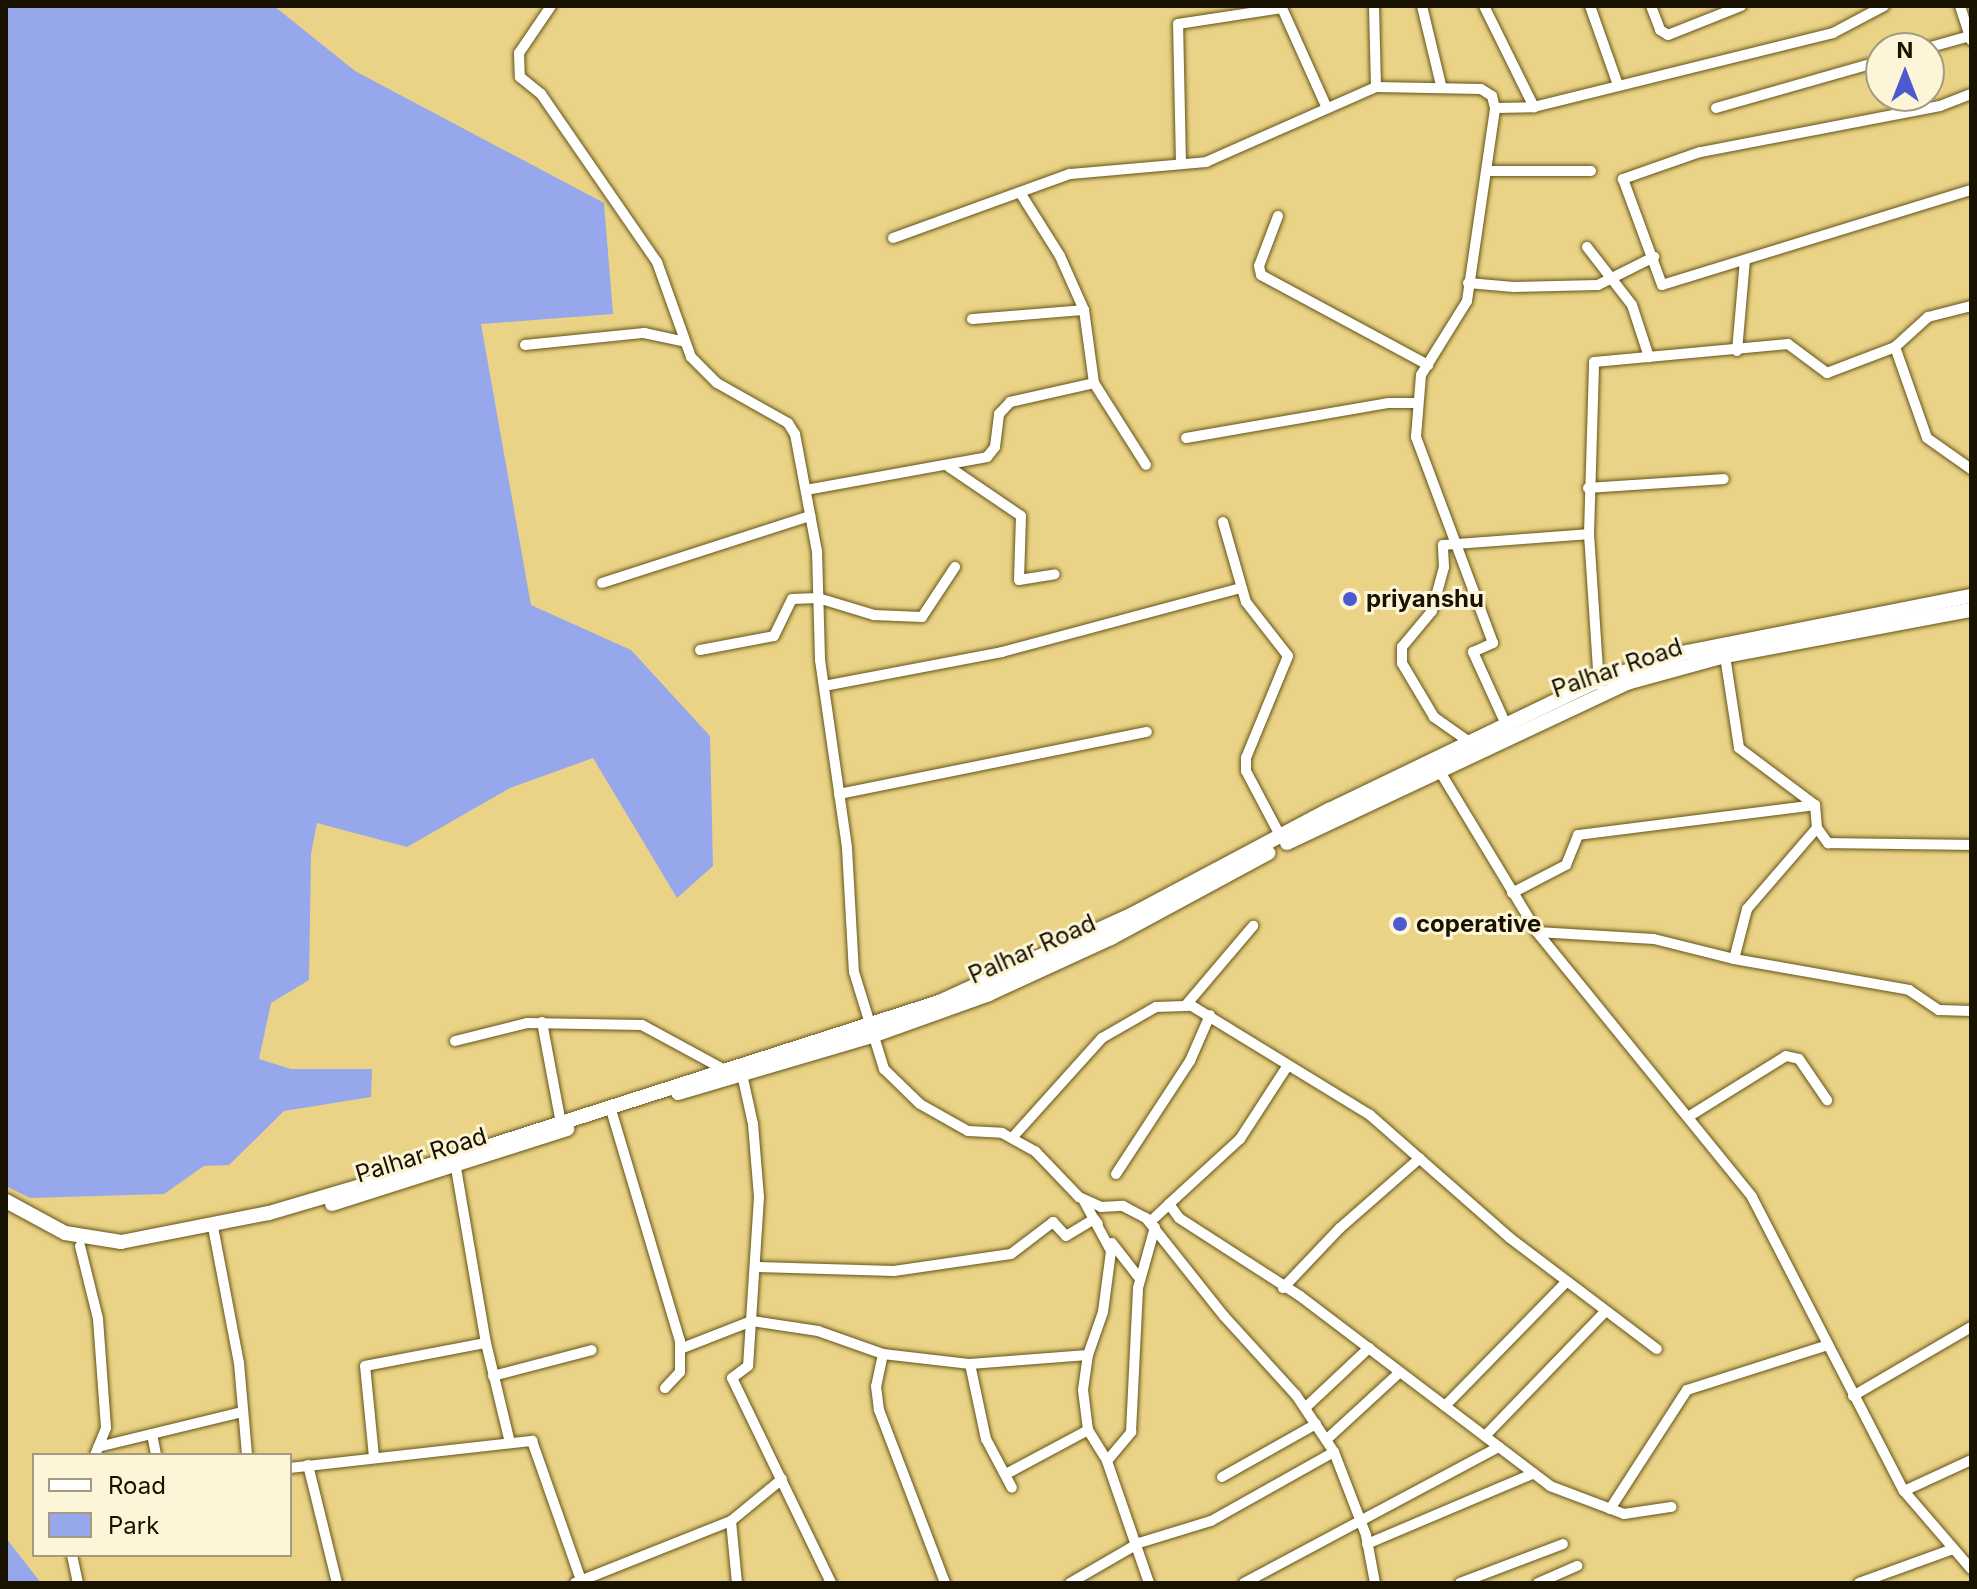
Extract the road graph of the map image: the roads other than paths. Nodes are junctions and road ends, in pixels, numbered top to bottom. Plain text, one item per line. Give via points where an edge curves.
1 (551, 6) edge
2 (1374, 6) edge
3 (1422, 6) edge
4 (1484, 6) edge
5 (1590, 6) edge
6 (1651, 6) edge
7 (1741, 6) edge
8 (1884, 6) edge
9 (1965, 13) edge
10 (1970, 38) edge
11 (1945, 44) edge
12 (1865, 66) edge
13 (1441, 85) junction
14 (1618, 85) junction
15 (1376, 87) junction
16 (1971, 94) edge
17 (1534, 107) junction
18 (1327, 108) junction
19 (1495, 108) junction
20 (1716, 108) dead end
21 (1181, 164) junction
22 (1489, 171) junction
23 (1591, 171) dead end
24 (1971, 190) edge
25 (1021, 194) junction
26 (1278, 216) dead end
27 (893, 238) dead end
28 (1587, 247) dead end
29 (1654, 257) junction
30 (1745, 260) junction
31 (1611, 280) junction
32 (1468, 283) junction
33 (1971, 306) edge
34 (1084, 310) junction
35 (972, 319) dead end
36 (683, 341) junction
37 (525, 345) dead end
38 (1895, 347) junction
39 (1737, 351) junction
40 (1649, 357) junction
41 (1428, 365) junction
42 (1094, 383) junction
43 (1416, 403) junction
44 (1186, 438) dead end
45 (1146, 465) dead end
46 (949, 467) junction
47 (1971, 469) edge
48 (1724, 479) dead end
49 (1588, 488) junction
50 (806, 490) junction
51 (810, 516) junction
52 (1223, 522) dead end
53 (1589, 534) junction
54 (1455, 541) junction
55 (955, 567) dead end
56 (1055, 574) dead end
57 (602, 583) dead end
58 (1241, 588) junction
59 (1971, 596) edge
60 (818, 598) junction
61 (1971, 610) edge
62 (700, 650) dead end
63 (1725, 656) junction
64 (824, 686) junction
65 (1599, 686) junction
66 (1508, 728) junction
67 (1147, 732) dead end
68 (1468, 741) junction
69 (1439, 770) junction
70 (839, 794) junction
71 (1815, 805) junction
72 (1817, 828) junction
73 (1282, 840) junction
74 (1971, 845) edge
75 (1512, 893) junction
76 (1253, 926) dead end
77 (1537, 932) junction
78 (1734, 959) junction
79 (1186, 1005) junction
80 (1971, 1011) edge
81 (1210, 1015) junction
82 (542, 1022) junction
83 (871, 1031) junction
84 (455, 1041) dead end
85 (1288, 1065) junction
86 (723, 1069) junction
87 (742, 1074) junction
88 (1827, 1100) dead end
89 (612, 1113) junction
90 (1688, 1117) junction
91 (561, 1126) junction
92 (1012, 1138) junction
93 (1420, 1158) junction
94 (456, 1168) junction
95 (1116, 1174) dead end
96 (1083, 1199) junction
97 (6, 1201) edge
98 (1169, 1204) junction
99 (6, 1210) edge
100 (1094, 1219) junction
101 (1152, 1225) junction
102 (214, 1231) junction
103 (81, 1243) junction
104 (757, 1267) junction
105 (1140, 1279) junction
106 (1565, 1283) junction
107 (1283, 1288) junction
108 (1603, 1314) junction
109 (752, 1321) junction
110 (1971, 1327) edge
111 (486, 1343) junction
112 (1828, 1345) junction
113 (1369, 1348) junction
114 (680, 1349) junction
115 (1657, 1349) dead end
116 (592, 1350) dead end
117 (883, 1354) junction
118 (1088, 1355) junction
119 (970, 1364) junction
120 (1400, 1372) junction
121 (493, 1376) junction
122 (665, 1388) dead end
123 (1853, 1396) junction
124 (1445, 1406) junction
125 (1305, 1408) junction
126 (243, 1412) junction
127 (1316, 1424) junction
128 (1088, 1430) junction
129 (152, 1434) junction
130 (1485, 1436) junction
131 (1326, 1440) junction
132 (510, 1443) junction
133 (1499, 1447) junction
134 (97, 1451) edge
135 (1334, 1452) junction
136 (156, 1453) edge
137 (247, 1453) edge
138 (374, 1457) junction
139 (1971, 1460) edge
140 (1107, 1461) junction
141 (308, 1465) junction
142 (292, 1468) edge
143 (1534, 1473) junction
144 (1006, 1474) junction
145 (1222, 1477) dead end
146 (782, 1479) junction
147 (1012, 1488) dead end
148 (1904, 1491) junction
149 (1671, 1507) dead end
150 (1610, 1509) junction
151 (1360, 1520) junction
152 (731, 1521) junction
153 (1139, 1543) junction
154 (1367, 1544) junction
155 (1563, 1544) dead end
156 (1953, 1549) junction
157 (72, 1557) edge
158 (1577, 1566) dead end
159 (1971, 1569) edge
160 (579, 1582) edge
161 (942, 1582) edge
162 (78, 1583) edge
163 (337, 1583) edge
164 (737, 1583) edge
165 (831, 1583) edge
166 (1070, 1583) edge
167 (1149, 1583) edge
168 (1244, 1583) edge
169 (1375, 1583) edge
170 (1460, 1583) edge
171 (1538, 1583) edge
172 (1859, 1583) edge

1 - 36 street via 516,66 657,262 677,305
2 - 15 street
3 - 13 street
4 - 17 street
5 - 14 street
6 - 7 street via 1660,30 1668,35
8 - 14 street via 1833,33
9 - 10 street
10 - 11 street
12 - 20 street
13 - 15 street
13 - 19 street via 1487,90
14 - 17 street
15 - 18 street
16 - 29 street via 1940,106 1700,152 1623,179
17 - 19 street
18 - 21 street via 1206,162
18 - 21 street via 1282,8 1178,24
19 - 22 street
21 - 25 street via 1070,174
22 - 23 street
22 - 32 street
24 - 30 street
25 - 27 street
25 - 34 street via 1060,256
26 - 41 street via 1259,266 1261,275
28 - 31 street
29 - 30 street via 1662,285
29 - 31 street
30 - 39 street
31 - 32 street via 1562,287
31 - 40 street via 1632,305
32 - 41 street via 1467,301
33 - 38 street via 1928,317
34 - 35 street
34 - 42 street
36 - 37 street via 644,333
36 - 50 street via 717,383 788,423
38 - 39 street via 1824,373 1793,345
38 - 47 street via 1927,438
39 - 40 street
40 - 49 street via 1594,362
41 - 43 street
42 - 45 street
42 - 46 street via 1010,402 999,414 995,447 987,457
43 - 44 street via 1389,403
43 - 54 street via 1416,437
46 - 50 street
46 - 56 street via 1021,516 1019,580
48 - 49 street
49 - 53 street
50 - 51 street
51 - 57 street
51 - 60 street
52 - 58 street
53 - 54 street
53 - 65 street
54 - 66 street via 1493,643 1473,652
54 - 68 street via 1443,545 1444,567 1432,611 1402,647 1402,663 1434,717
55 - 60 street via 922,617 874,615
58 - 64 street via 1002,652
58 - 73 street via 1261,627 1288,656 1246,758 1246,771
59 - 65 main road, Palhar Road via 1687,652
60 - 62 street via 792,599 774,636 765,640
60 - 64 street
61 - 63 main road, Palhar Road
63 - 65 main road, Palhar Road
63 - 71 street via 1739,748
64 - 70 street
65 - 66 main road, Palhar Road
66 - 68 main road, Palhar Road
66 - 69 main road, Palhar Road
67 - 70 street
68 - 73 main road, Palhar Road
69 - 73 main road, Palhar Road
69 - 75 street
70 - 83 street via 854,972
71 - 72 street
71 - 75 street via 1578,835 1566,865
72 - 74 street via 1836,846
72 - 78 street via 1747,909
73 - 83 main road, Palhar Road via 1037,961
75 - 77 street
76 - 79 street
77 - 78 street via 1654,939
77 - 90 street
78 - 80 street via 1909,990 1939,1010
79 - 81 street
79 - 92 street via 1156,1007 1102,1038
81 - 85 street
81 - 95 street via 1190,1061
82 - 84 street
82 - 86 street via 642,1025
82 - 91 street
83 - 86 main road, Palhar Road
83 - 87 main road, Palhar Road
83 - 92 street via 884,1069 920,1104 968,1131
85 - 93 street via 1370,1115
85 - 98 street via 1240,1139
86 - 91 main road, Palhar Road
87 - 89 main road, Palhar Road
87 - 104 street via 753,1124 759,1197
88 - 90 street via 1799,1059 1786,1056
89 - 91 main road, Palhar Road
89 - 114 street
90 - 112 street via 1752,1197
91 - 94 main road, Palhar Road
91 - 102 main road, Palhar Road
92 - 96 street via 1035,1151
93 - 106 street
93 - 107 street via 1340,1228
94 - 102 main road, Palhar Road
94 - 111 street
96 - 100 street
96 - 101 street via 1101,1207 1123,1206
97 - 103 main road
98 - 101 street
98 - 107 street via 1179,1218
99 - 103 main road
100 - 104 street via 1066,1236 1053,1222 1011,1254 909,1269
100 - 105 street
100 - 118 street via 1111,1251 1111,1273
101 - 105 street
101 - 125 street
102 - 103 main road, Palhar Road via 130,1251
102 - 126 street via 230,1304
103 - 134 street via 98,1319 106,1428
104 - 109 street
105 - 140 street via 1132,1340 1131,1432
106 - 108 street
106 - 124 street
107 - 113 street
108 - 115 street
108 - 130 street
109 - 114 street
109 - 117 street via 818,1331
109 - 146 street via 748,1366 732,1378
110 - 123 street
111 - 121 street
111 - 138 street via 365,1366
112 - 123 street
112 - 150 street via 1687,1390
113 - 120 street
113 - 125 street
114 - 122 street via 680,1372
116 - 121 street
117 - 119 street
117 - 161 street via 876,1386 879,1410
118 - 119 street
118 - 128 street via 1083,1390
119 - 144 street via 986,1439
120 - 124 street
120 - 131 street
121 - 132 street
123 - 148 street
124 - 130 street
125 - 127 street
126 - 129 street
126 - 137 street
127 - 131 street
127 - 145 street
128 - 140 street
128 - 144 street
129 - 134 street
129 - 136 street
130 - 133 street
131 - 135 street
132 - 138 street
132 - 160 street via 535,1442
133 - 143 street
133 - 151 street
135 - 151 street
135 - 153 street via 1211,1521
138 - 141 street
139 - 148 street
140 - 153 street
141 - 142 street
141 - 163 street
143 - 150 street via 1550,1486
143 - 154 street
144 - 147 street
146 - 152 street
146 - 165 street
148 - 156 street
149 - 150 street via 1624,1514
151 - 154 street
151 - 168 street
152 - 160 street
152 - 164 street
153 - 166 street
153 - 167 street
154 - 169 street
155 - 170 street
156 - 159 street
156 - 172 street
157 - 162 street
158 - 171 street

